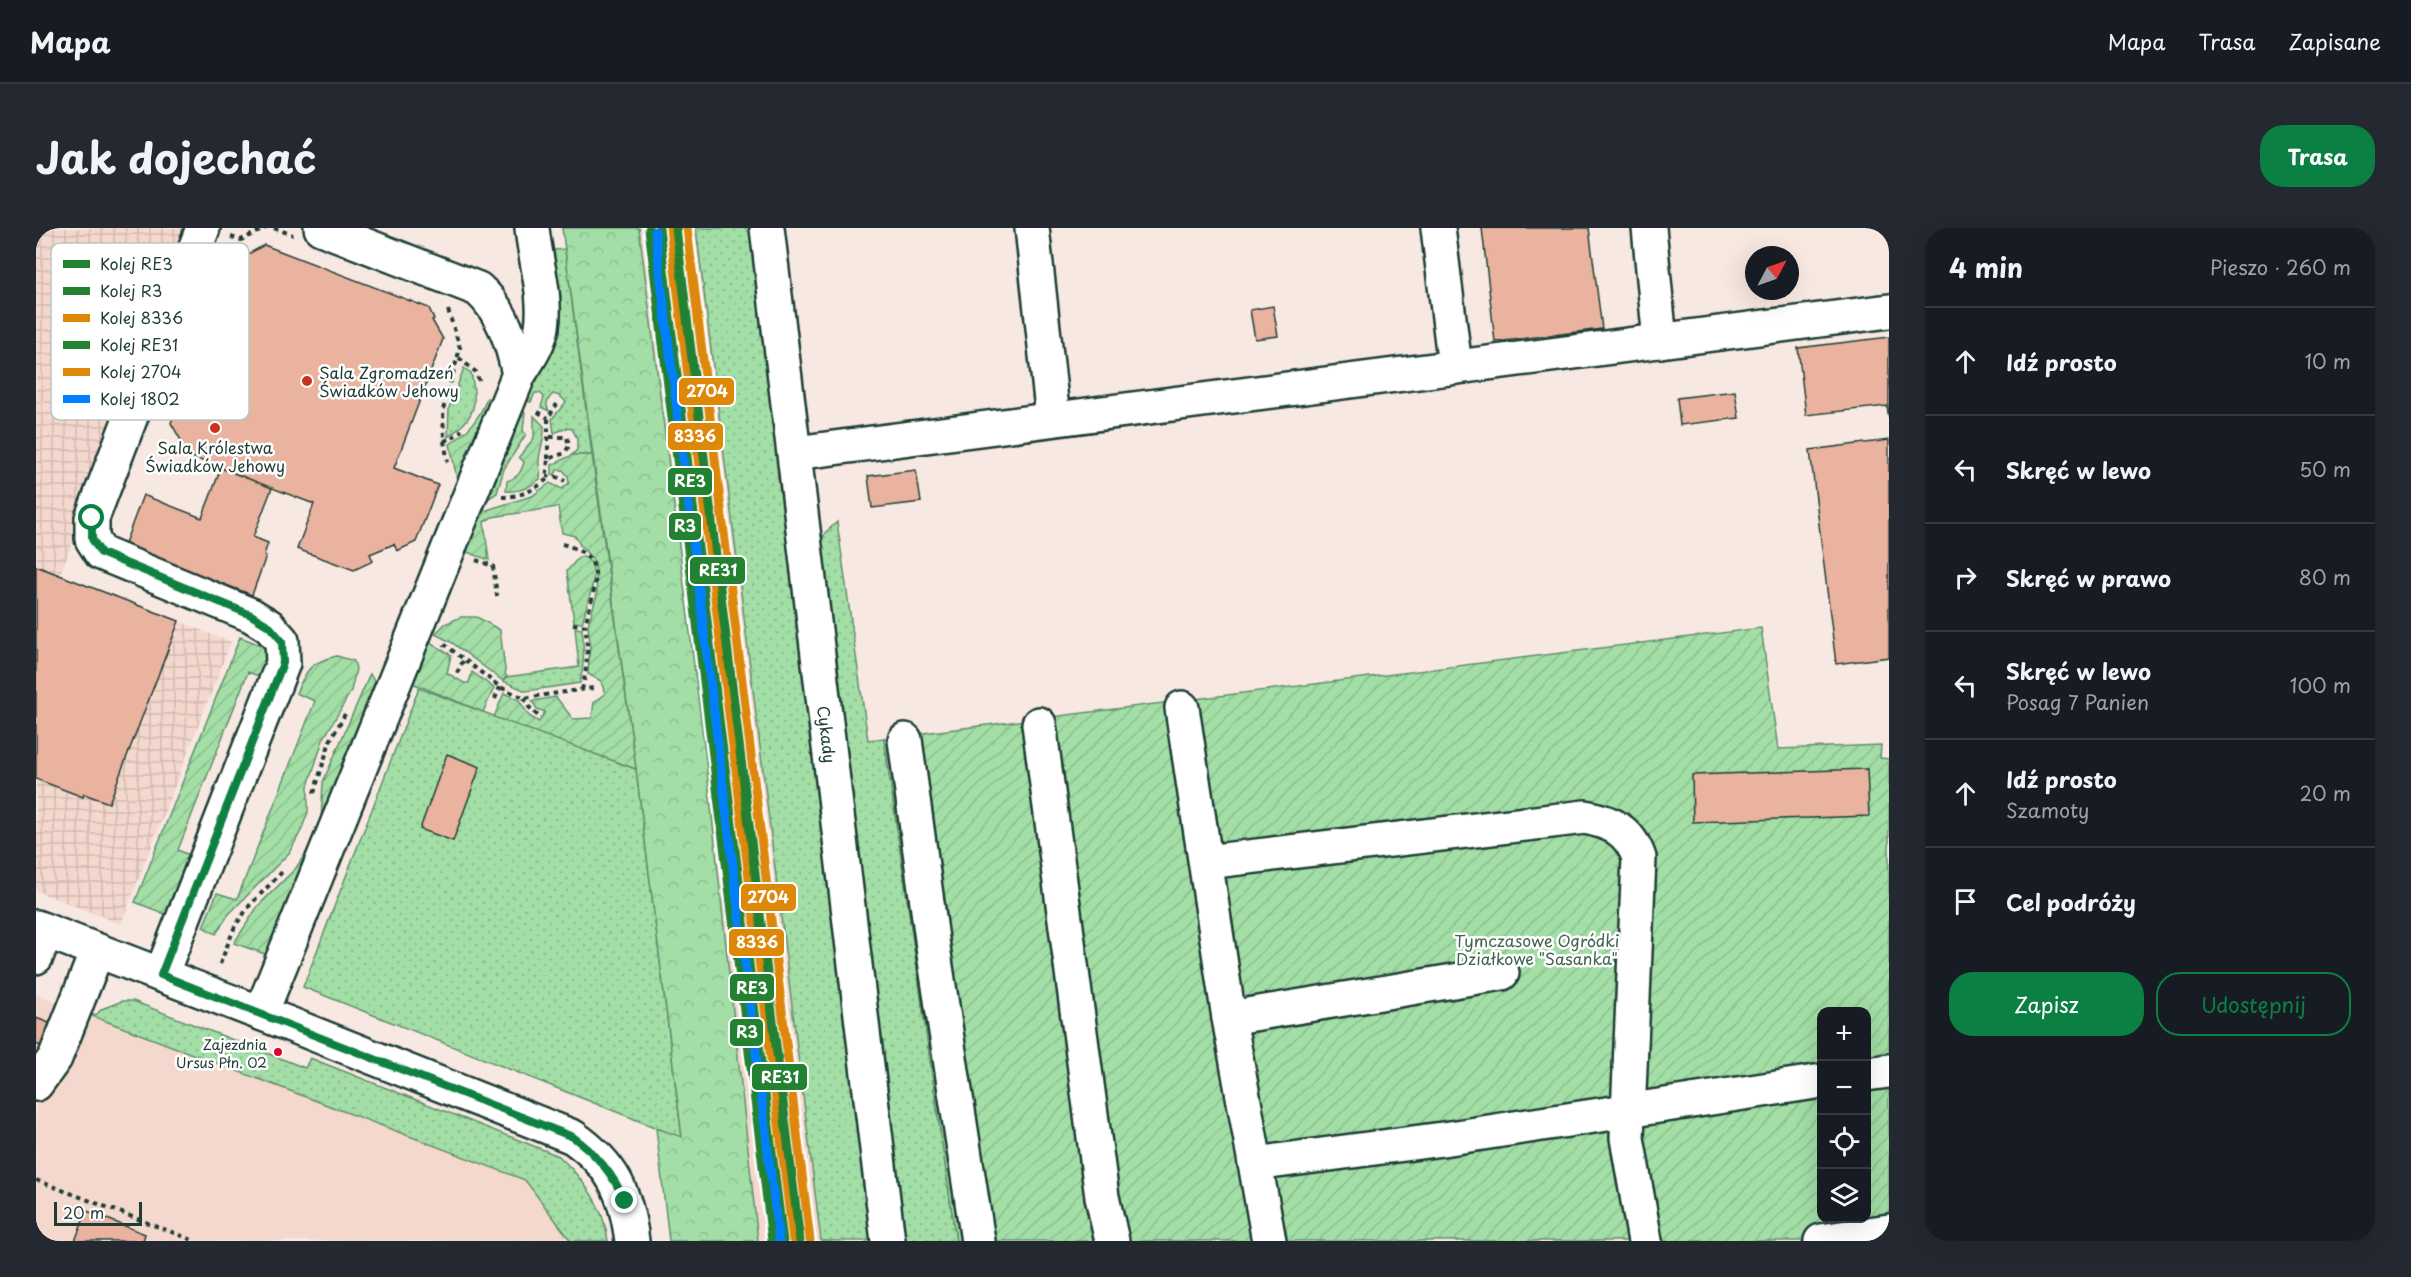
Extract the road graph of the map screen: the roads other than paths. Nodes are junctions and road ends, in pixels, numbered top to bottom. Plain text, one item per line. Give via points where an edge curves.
1 (321, 228) edge
2 (532, 228) edge
3 (767, 228) edge
4 (1032, 228) edge
5 (1438, 228) edge
6 (1649, 228) edge
7 (1889, 311) edge
8 (1660, 341) junction
9 (1455, 367) junction
10 (519, 374) junction
11 (1053, 419) junction
12 (134, 420) edge
13 (795, 453) junction
14 (1182, 708) dead end
15 (1039, 724) dead end
16 (905, 740) dead end
17 (1206, 862) junction
18 (39, 939) edge
19 (98, 951) junction
20 (1502, 973) dead end
21 (161, 975) junction
22 (261, 1013) junction
23 (1229, 1018) junction
24 (1889, 1071) edge
25 (1871, 1073) edge
26 (1817, 1082) edge
27 (36, 1084) edge
28 (1628, 1111) junction
29 (1255, 1164) junction
30 (1889, 1231) edge
31 (632, 1241) edge
32 (888, 1241) edge
33 (978, 1241) edge
34 (1112, 1241) edge
35 (1269, 1241) edge
36 (1645, 1241) edge
37 (1821, 1241) edge

1 - 10 street via 478,289 491,300 503,322
2 - 10 street via 542,328
3 - 13 street, Cykady
4 - 11 street
5 - 9 street
6 - 8 street
7 - 8 street
8 - 9 street
9 - 11 street
10 - 22 street
11 - 13 street
12 - 21 street via 92,518 92,539 101,553 251,615 269,626 282,641 283,663
13 - 32 street, Cykady
14 - 17 street
15 - 34 street via 1100,1186
16 - 33 street
17 - 23 street
17 - 28 street via 1585,817 1620,830 1634,842 1640,858
18 - 19 street
19 - 21 street
19 - 27 street via 55,1058
20 - 23 street
21 - 22 street
22 - 31 street via 573,1137 609,1170 625,1201
23 - 29 street
24 - 25 street
26 - 28 street
28 - 29 street
28 - 36 street via 1628,1138
29 - 35 street
30 - 37 street

